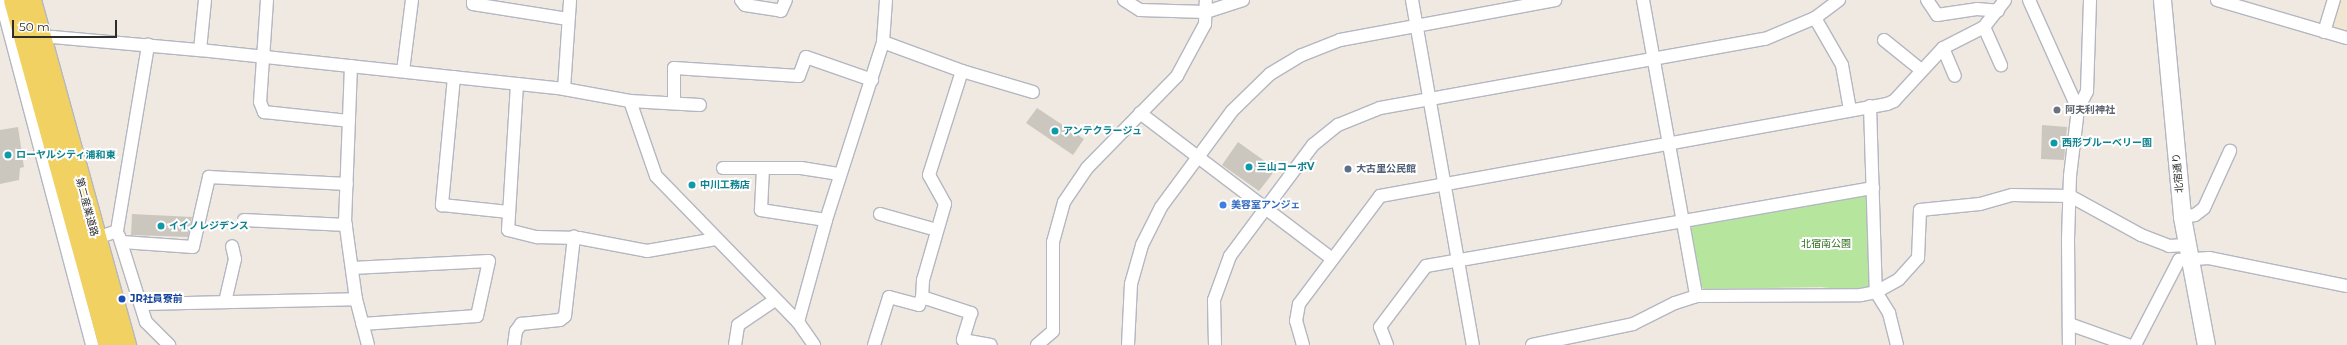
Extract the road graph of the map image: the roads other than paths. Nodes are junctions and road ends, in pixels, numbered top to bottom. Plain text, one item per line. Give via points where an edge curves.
1 (1, 0) edge
2 (13, 0) edge
3 (31, 0) edge
4 (205, 0) edge
5 (267, 0) edge
6 (412, 0) edge
7 (473, 0) edge
8 (570, 0) edge
9 (741, 0) edge
10 (786, 0) edge
11 (886, 0) edge
12 (1124, 0) edge
13 (1206, 0) edge
14 (1243, 0) edge
15 (1412, 0) edge
16 (1555, 0) edge
17 (1643, 0) edge
18 (1839, 0) edge
19 (1927, 0) edge
20 (2005, 0) edge
21 (2029, 0) edge
22 (2090, 0) edge
23 (2162, 0) edge
24 (2217, 0) edge
25 (2334, 0) edge
26 (1975, 4) edge
27 (1149, 5) edge
28 (1998, 11) junction
29 (1206, 12) junction
30 (568, 18) junction
31 (1815, 18) junction
32 (1417, 25) junction
33 (1984, 27) junction
34 (2324, 32) junction
35 (2347, 38) edge
36 (41, 39) junction
37 (1884, 40) dead end
38 (883, 42) junction
39 (148, 45) junction
40 (1943, 48) junction
41 (200, 50) junction
42 (263, 57) junction
43 (1653, 60) junction
44 (2001, 65) dead end
45 (351, 66) junction
46 (1921, 70) junction
47 (962, 71) junction
48 (403, 72) junction
49 (1956, 76) dead end
50 (454, 77) junction
51 (872, 80) junction
52 (517, 84) junction
53 (564, 89) junction
54 (1033, 92) dead end
55 (1430, 99) junction
56 (630, 101) junction
57 (674, 103) junction
58 (700, 105) dead end
59 (1870, 106) junction
60 (1850, 110) junction
61 (2078, 110) junction
62 (1140, 113) junction
63 (349, 121) junction
64 (1668, 143) junction
65 (2230, 151) dead end
66 (1198, 159) junction
67 (723, 168) dead end
68 (763, 168) junction
69 (840, 174) junction
70 (1445, 182) junction
71 (347, 184) junction
72 (1874, 188) junction
73 (2070, 196) junction
74 (1264, 208) junction
75 (510, 212) junction
76 (880, 214) dead end
77 (2182, 217) junction
78 (244, 220) dead end
79 (826, 220) junction
80 (1683, 222) junction
81 (346, 225) junction
82 (937, 230) junction
83 (119, 236) junction
84 (574, 237) junction
85 (96, 238) junction
86 (716, 239) junction
87 (232, 246) dead end
88 (2187, 252) junction
89 (1332, 259) junction
90 (1459, 261) junction
91 (352, 268) junction
92 (2347, 286) edge
93 (1876, 292) junction
94 (1696, 296) junction
95 (922, 297) junction
96 (356, 299) junction
97 (775, 300) junction
98 (225, 302) junction
99 (142, 304) junction
100 (798, 322) junction
101 (362, 324) junction
102 (2069, 324) junction
103 (1892, 344) edge
104 (92, 345) edge
105 (108, 345) edge
106 (126, 345) edge
107 (169, 345) edge
108 (368, 345) edge
109 (514, 345) edge
110 (735, 345) edge
111 (814, 345) edge
112 (874, 345) edge
113 (991, 345) edge
114 (1037, 345) edge
115 (1128, 345) edge
116 (1215, 345) edge
117 (1303, 345) edge
118 (1387, 345) edge
119 (1473, 345) edge
120 (1534, 345) edge
121 (2069, 345) edge
122 (2128, 345) edge
123 (2135, 345) edge
124 (2206, 345) edge

1 - 104 street
2 - 105 main road, 第二産業道路
3 - 36 main road, 第二産業道路
4 - 41 street
5 - 42 street
6 - 48 street
7 - 30 street via 473,4
8 - 30 street
9 - 10 street via 745,4 781,11
11 - 38 street
12 - 27 street via 1140,10
13 - 29 street
14 - 29 street
15 - 32 street
16 - 32 street
17 - 43 street
18 - 31 street
19 - 26 street via 1937,15
20 - 28 street
21 - 61 street
22 - 61 street via 2087,91
23 - 77 street, 北宿通り
24 - 34 street
25 - 34 street
26 - 28 street
27 - 29 street
28 - 33 street
29 - 62 street via 1205,24 1177,76
30 - 53 street
31 - 43 street via 1765,39
31 - 60 street via 1842,65
32 - 55 street
32 - 66 street via 1340,40 1281,67 1237,106
33 - 40 street
33 - 44 street
34 - 35 street
36 - 39 street
36 - 85 main road, 第二産業道路
37 - 46 street
38 - 47 street
38 - 51 street
39 - 41 street
39 - 83 street
40 - 46 street
40 - 49 street
41 - 42 street
42 - 45 street
42 - 63 street via 260,102 264,112
43 - 55 street
43 - 64 street
45 - 48 street
45 - 63 street
46 - 59 street via 1894,101
47 - 54 street
47 - 82 street via 929,175 945,204
48 - 50 street
50 - 52 street
50 - 75 street via 442,205
51 - 57 street via 806,58 799,76 674,68
51 - 69 street
52 - 53 street
52 - 75 street
53 - 56 street
55 - 70 street
55 - 74 street via 1368,111 1338,125 1313,145
56 - 57 street
56 - 86 street via 656,176
57 - 58 street
59 - 60 street
59 - 72 street
60 - 64 street
61 - 73 street
62 - 66 street
62 - 114 street via 1087,168 1064,202 1053,242 1053,331
63 - 71 street
64 - 70 street
64 - 80 street
65 - 77 street via 2204,208 2195,215
66 - 74 street
66 - 115 street via 1161,207 1142,245 1130,284
67 - 68 street
68 - 69 street via 801,168
68 - 79 street via 761,210
69 - 79 street
70 - 89 street via 1380,196
70 - 90 street
71 - 81 street
71 - 83 street via 209,177 193,247
72 - 80 street
72 - 93 street
73 - 88 street via 2141,234
73 - 93 street via 2012,195 1973,206 1920,210 1918,258 1899,279
73 - 102 street
74 - 89 street
74 - 116 street via 1230,256 1222,272 1214,300
75 - 84 street via 508,230 537,237
76 - 82 street
77 - 88 street, 北宿通り
78 - 81 street
79 - 100 street
80 - 90 street
80 - 94 street
81 - 91 street
82 - 95 street via 923,280
83 - 85 street
83 - 99 street
84 - 86 street via 647,251
84 - 109 street via 565,316 560,320 521,324 516,331
85 - 106 main road, 第二産業道路
86 - 97 street
87 - 98 street via 235,260
88 - 92 street
88 - 123 street via 2179,260
88 - 124 street, 北宿通り
89 - 117 street via 1299,304 1296,321
90 - 118 street via 1426,266 1380,327
90 - 119 street
91 - 96 street
91 - 101 street via 489,261 477,316
93 - 94 street via 1861,295
93 - 103 street via 1889,313
94 - 120 street via 1675,303 1633,324
95 - 112 street via 919,305 889,297
95 - 113 street via 971,313 963,340
96 - 98 street
96 - 101 street
97 - 100 street
97 - 110 street via 738,325
98 - 99 street
99 - 107 street via 146,322
100 - 111 street
101 - 108 street
102 - 121 street
102 - 122 street

